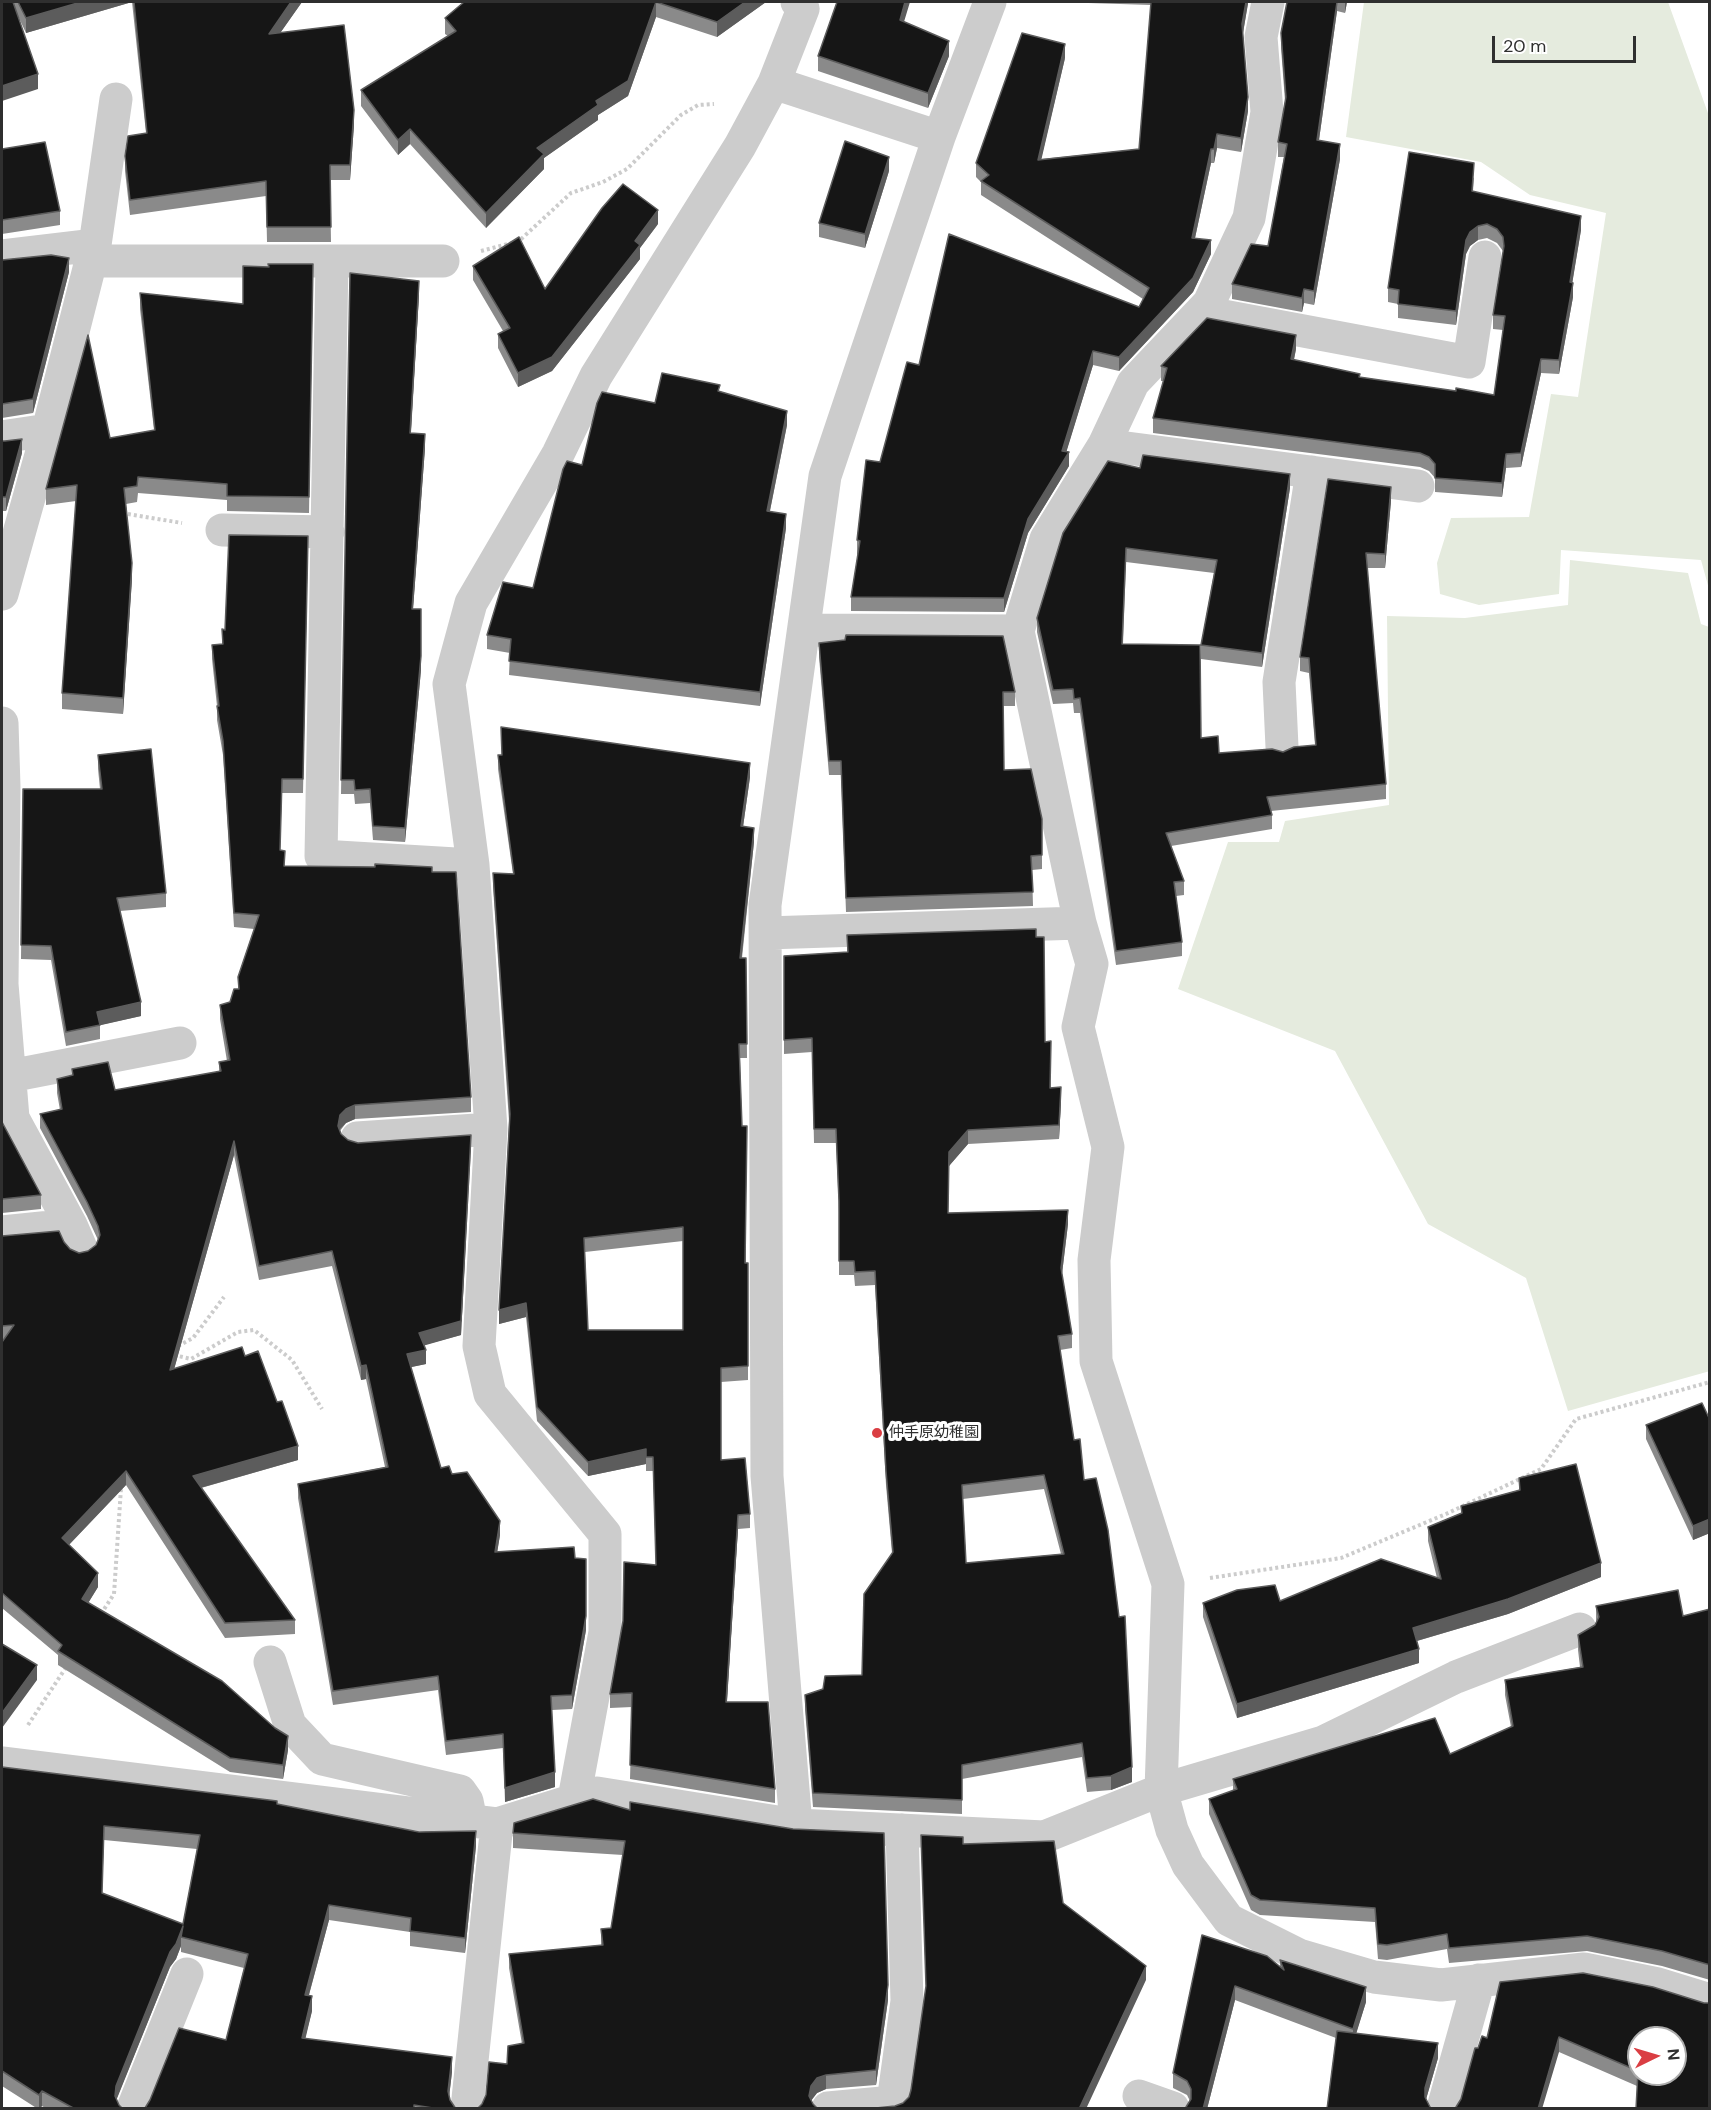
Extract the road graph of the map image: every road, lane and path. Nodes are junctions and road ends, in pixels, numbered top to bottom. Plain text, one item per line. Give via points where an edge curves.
1 (797, 2) edge
2 (990, 2) edge
3 (1268, 2) edge
4 (774, 83) junction
5 (116, 99) dead end
6 (698, 105) dead end
7 (939, 137) junction
8 (519, 241) edge
9 (93, 253) junction
10 (2, 256) edge
11 (1485, 257) dead end
12 (443, 261) dead end
13 (332, 262) junction
14 (1202, 312) junction
15 (48, 430) junction
16 (2, 437) edge
17 (1104, 445) junction
18 (1312, 472) junction
19 (1418, 486) dead end
20 (115, 512) edge
21 (222, 530) joint
22 (328, 532) junction
23 (2, 594) edge
24 (804, 630) junction
25 (1018, 631) junction
26 (2, 723) edge
27 (1282, 747) dead end
28 (3, 787) edge
29 (472, 865) junction
30 (1080, 923) junction
31 (765, 933) junction
32 (2, 984) edge
33 (180, 1043) dead end
34 (10, 1076) junction
35 (7, 1110) edge
36 (491, 1129) junction
37 (357, 1138) dead end
38 (2, 1232) edge
39 (224, 1297) dead end
40 (174, 1348) edge
41 (164, 1353) edge
42 (1710, 1382) edge
43 (322, 1409) dead end
44 (122, 1479) edge
45 (1168, 1584) junction
46 (95, 1623) edge
47 (1580, 1629) dead end
48 (69, 1662) edge
49 (270, 1662) dead end
50 (5, 1758) edge
51 (1161, 1790) junction
52 (574, 1798) junction
53 (484, 1822) junction
54 (796, 1825) junction
55 (902, 1830) junction
56 (188, 1974) dead end
57 (1479, 1980) junction
58 (1710, 2000) edge
59 (1139, 2096) dead end
60 (133, 2109) edge
61 (467, 2109) edge
62 (828, 2109) edge
63 (1173, 2109) edge
64 (1443, 2109) edge

1 - 4 street via 803,9
2 - 7 street
3 - 14 street via 1261,37 1267,112 1249,218
4 - 7 street
4 - 29 street via 740,146 596,376 558,454 471,603 449,684
5 - 9 street
6 - 8 path via 681,115 627,169 571,193
7 - 24 street via 825,476
9 - 10 street
9 - 13 street
9 - 15 street
11 - 14 street via 1469,362
12 - 13 street
13 - 22 street
14 - 17 street via 1133,383
15 - 16 street
15 - 23 street
17 - 18 street
17 - 25 street via 1046,539
18 - 19 street
18 - 27 street via 1279,682
20 - 21 path
21 - 22 street
22 - 29 street via 321,856
24 - 25 street
24 - 31 street via 765,905
25 - 30 street
26 - 28 street
28 - 32 street
29 - 36 street
30 - 31 street
30 - 45 street via 1092,964 1078,1027 1108,1147 1094,1260 1096,1361
31 - 54 street via 767,1476
32 - 34 street
33 - 34 street
34 - 35 street
35 - 38 street via 76,1236
36 - 37 street
36 - 52 street via 479,1346 490,1394 605,1534 605,1632
39 - 40 path via 193,1338
41 - 43 path via 191,1359 238,1332 254,1330 292,1360
42 - 45 path via 1576,1419 1541,1469 1341,1558
44 - 46 path via 114,1594
45 - 51 street
47 - 51 street via 1456,1677 1323,1742
48 - 50 path
49 - 53 street via 290,1725 322,1759 460,1791
50 - 53 street
51 - 55 street via 1044,1837
51 - 57 street via 1172,1830 1188,1865 1229,1920 1299,1955 1374,1977 1441,1985
52 - 53 street
52 - 54 street via 597,1793
53 - 61 street
54 - 55 street
55 - 62 street via 907,2001 893,2102
56 - 60 street
57 - 58 street via 1584,1969 1658,1984
57 - 64 street
59 - 63 street

